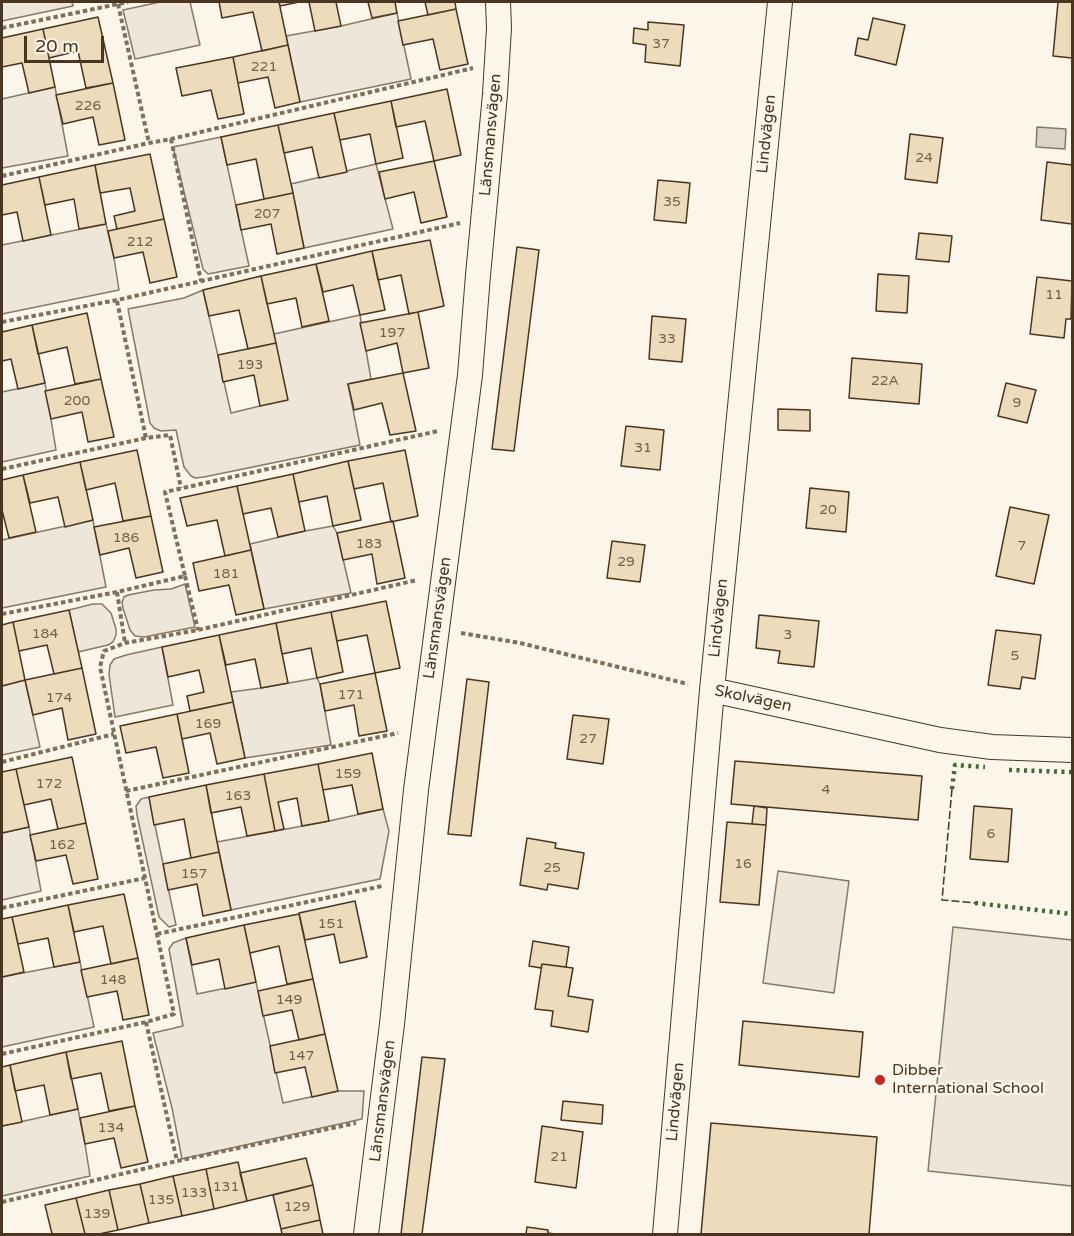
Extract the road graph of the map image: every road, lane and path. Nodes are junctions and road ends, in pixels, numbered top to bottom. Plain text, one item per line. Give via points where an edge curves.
1 (128, 2) edge
2 (498, 2) edge
3 (780, 2) edge
4 (118, 4) junction
5 (2, 28) edge
6 (497, 63) junction
7 (171, 139) junction
8 (149, 143) junction
9 (2, 176) edge
10 (484, 217) junction
11 (201, 281) junction
12 (117, 300) junction
13 (2, 322) edge
14 (463, 426) junction
15 (146, 438) junction
16 (2, 469) edge
17 (182, 488) junction
18 (444, 574) junction
19 (185, 576) junction
20 (117, 592) junction
21 (2, 614) edge
22 (198, 630) junction
23 (436, 630) junction
24 (125, 643) junction
25 (712, 690) junction
26 (424, 728) junction
27 (114, 734) junction
28 (1072, 750) edge
29 (2, 762) edge
30 (126, 792) junction
31 (145, 878) junction
32 (406, 880) junction
33 (2, 908) edge
34 (157, 934) junction
35 (146, 1022) junction
36 (2, 1054) edge
37 (380, 1118) junction
38 (177, 1161) junction
39 (2, 1202) edge
40 (366, 1234) edge
41 (665, 1234) edge

1 - 4 path
2 - 6 street, Länsmansvägen
3 - 25 street, Lindvägen
4 - 5 path
4 - 8 path
6 - 7 path
6 - 10 street, Länsmansvägen
7 - 8 path
7 - 11 path
8 - 9 path
10 - 11 path
10 - 14 street, Länsmansvägen
11 - 12 path
12 - 13 path
12 - 15 path
14 - 17 path
14 - 18 street, Länsmansvägen
15 - 16 path
15 - 17 path via 170,435
17 - 19 path via 165,492
18 - 22 path
18 - 23 street, Länsmansvägen
19 - 20 path
19 - 22 path
20 - 21 path
20 - 24 path
22 - 24 path
23 - 25 path, Skolvägen via 520,642
23 - 26 street, Länsmansvägen
24 - 27 path via 104,651 100,667
25 - 28 street, Skolvägen via 940,740 992,747
25 - 41 street, Lindvägen
26 - 30 path
26 - 32 street, Länsmansvägen
27 - 29 path
27 - 30 path
30 - 31 path
31 - 33 path
31 - 34 path
32 - 34 path
32 - 37 street, Länsmansvägen
34 - 35 path via 174,1014
35 - 36 path
35 - 38 path
37 - 38 path
37 - 40 street, Länsmansvägen
38 - 39 path

